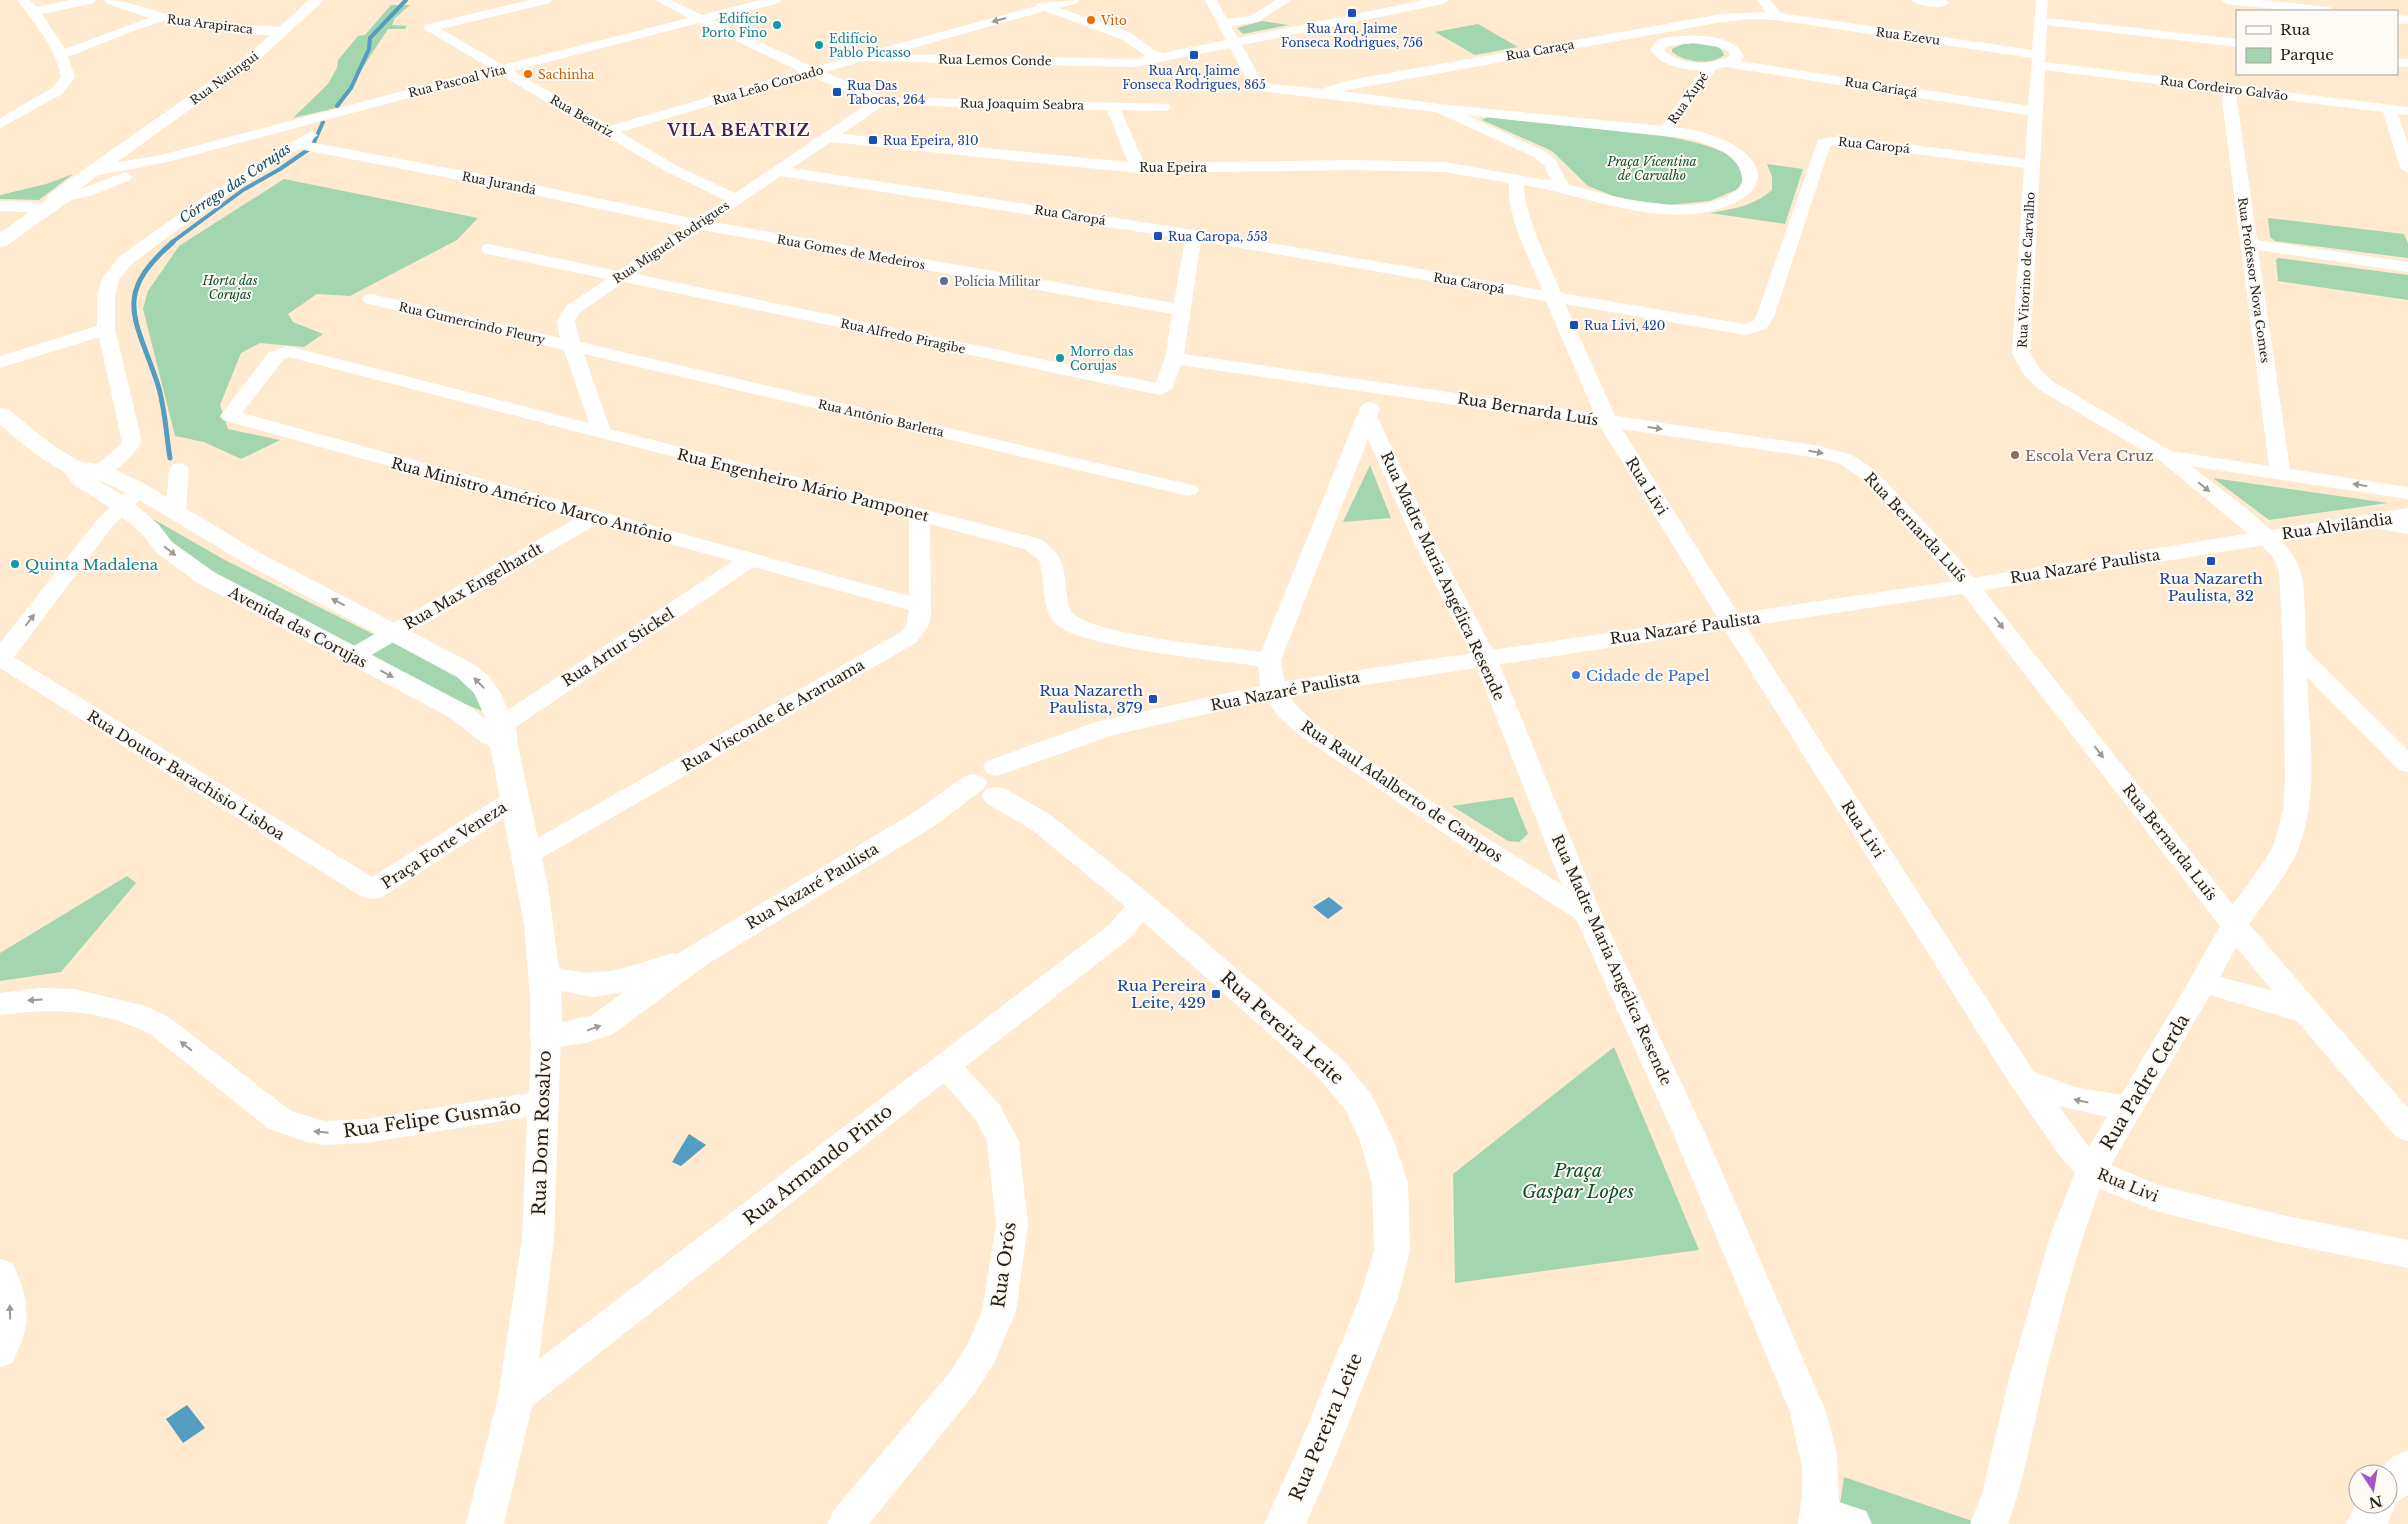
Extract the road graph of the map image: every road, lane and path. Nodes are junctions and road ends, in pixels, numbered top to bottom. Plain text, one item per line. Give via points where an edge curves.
1 (23, 0) edge
2 (90, 0) edge
3 (110, 0) edge
4 (147, 0) edge
5 (317, 0) edge
6 (546, 0) edge
7 (661, 0) edge
8 (775, 0) edge
9 (1029, 0) edge
10 (1073, 0) edge
11 (1211, 0) edge
12 (1285, 0) edge
13 (1443, 0) edge
14 (1763, 0) edge
15 (1917, 0) edge
16 (2042, 0) edge
17 (2227, 0) edge
18 (1944, 3) dead end
19 (1046, 7) junction
20 (2320, 10) edge
21 (36, 11) junction
22 (136, 11) junction
23 (1776, 16) junction
24 (160, 18) junction
25 (701, 19) junction
26 (2042, 21) junction
27 (1223, 23) junction
28 (1661, 29) junction
29 (283, 31) junction
30 (110, 36) junction
31 (62, 37) junction
32 (1673, 40) junction
33 (1233, 42) junction
34 (1137, 43) junction
35 (2236, 43) edge
36 (906, 53) junction
37 (61, 55) junction
38 (863, 57) joint
39 (1161, 57) junction
40 (2039, 60) junction
41 (1082, 62) junction
42 (1727, 63) junction
43 (1710, 66) junction
44 (501, 70) junction
45 (812, 72) junction
46 (2228, 88) junction
47 (1322, 93) junction
48 (881, 101) junction
49 (1112, 106) junction
50 (1164, 106) dead end
51 (1439, 108) junction
52 (2389, 108) junction
53 (2408, 110) edge
54 (2036, 112) junction
55 (315, 117) junction
56 (0, 124) edge
57 (1666, 130) junction
58 (608, 131) junction
59 (830, 137) junction
60 (302, 145) junction
61 (165, 158) junction
62 (2032, 164) junction
63 (101, 167) junction
64 (1138, 168) junction
65 (2408, 168) edge
66 (779, 171) junction
67 (1517, 181) junction
68 (1561, 187) junction
69 (736, 199) junction
70 (54, 202) junction
71 (0, 206) edge
72 (698, 224) junction
73 (1194, 234) junction
74 (2, 240) edge
75 (2250, 244) junction
76 (489, 249) dead end
77 (2408, 266) edge
78 (618, 277) junction
79 (1554, 298) junction
80 (371, 299) dead end
81 (1181, 310) junction
82 (106, 329) junction
83 (572, 347) junction
84 (287, 351) joint
85 (1174, 358) junction
86 (0, 362) edge
87 (1379, 387) junction
88 (0, 414) edge
89 (1367, 416) junction
90 (1607, 421) junction
91 (602, 434) junction
92 (2166, 456) junction
93 (179, 469) dead end
94 (2280, 472) junction
95 (85, 473) junction
96 (1189, 490) dead end
97 (2408, 493) edge
98 (135, 508) junction
99 (176, 512) junction
100 (919, 515) junction
101 (2408, 515) edge
102 (593, 517) junction
103 (2371, 522) junction
104 (2408, 528) edge
105 (2265, 536) junction
106 (750, 560) junction
107 (1969, 585) junction
108 (920, 606) junction
109 (1731, 621) junction
110 (396, 632) junction
111 (2295, 651) junction
112 (353, 656) junction
113 (1485, 658) junction
114 (0, 659) edge
115 (1268, 660) junction
116 (1273, 691) junction
117 (497, 733) junction
118 (2406, 759) edge
119 (997, 784) junction
120 (515, 799) junction
121 (529, 854) junction
122 (372, 890) joint
123 (1151, 911) junction
124 (1587, 913) junction
125 (2234, 925) junction
126 (698, 955) junction
127 (543, 974) junction
128 (2203, 983) junction
129 (0, 1004) edge
130 (2307, 1013) junction
131 (546, 1036) junction
132 (947, 1066) junction
133 (2023, 1080) junction
134 (542, 1103) junction
135 (2129, 1108) junction
136 (2408, 1129) edge
137 (2092, 1170) junction
138 (2408, 1254) edge
139 (0, 1272) edge
140 (0, 1352) edge
141 (516, 1397) junction
142 (2408, 1469) edge
143 (2398, 1480) edge
144 (1818, 1519) edge
145 (485, 1524) edge
146 (846, 1524) edge
147 (1285, 1524) edge
148 (1853, 1524) edge
149 (1989, 1524) edge

1 - 21 street
2 - 21 street
3 - 22 street, Rua Arapiraca
4 - 22 street
5 - 29 street, Rua Natingui
6 - 44 street, Rua Beatriz via 430,28
7 - 25 street
8 - 25 street, Rua Pascoal Vita
9 - 19 street
10 - 19 street
11 - 27 street, Rua Caraça
12 - 27 street via 1253,18
13 - 33 street, Rua Lemos Conde
14 - 23 street
15 - 18 street
16 - 26 street, Rua Vitorino de Carvalho
17 - 20 street
19 - 34 street
19 -> 36 street
21 - 31 street
22 - 24 street, Rua Arapiraca
23 - 28 street, Rua Caraça via 1735,16
23 - 40 street, Rua Ezevu
24 - 29 street, Rua Arapiraca via 218,27
24 - 30 street
25 - 44 street, Rua Pascoal Vita
25 - 45 street
26 - 35 street
26 - 40 street, Rua Vitorino de Carvalho
27 - 33 street, Rua Caraça
28 - 32 street
28 - 47 street, Rua Caraça via 1350,84
29 - 63 street, Rua Natingui via 256,55
30 - 31 street
30 - 37 street
31 - 37 street
32 - 42 street via 1701,39 1727,45 1738,55
32 - 43 street, Rua Cariaçá via 1659,46 1659,54 1686,64
33 - 39 street, Rua Lemos Conde
33 - 47 street, Rua Caraça via 1254,81 1265,88
34 - 39 street via 1149,53
34 - 41 street, Rua Lemos Conde via 1113,56
36 - 38 street, Rua Lemos Conde
36 - 41 street, Rua Lemos Conde
37 - 56 street via 68,77 63,85 44,100
38 - 45 street, Rua Leão Coroado
39 - 41 street, Rua Lemos Conde via 1126,64
40 - 46 street, Rua Cordeiro Galvão
40 - 54 street, Rua Vitorino de Carvalho
42 - 43 street, Rua Cariaçá
42 - 54 street, Rua Cariaçá
43 - 57 street, Rua Xupé
44 - 55 street, Rua Pascoal Vita
44 - 58 street, Rua Beatriz
45 - 48 street
45 - 58 street, Rua Leão Coroado
46 - 52 street, Rua Cordeiro Galvão
46 - 75 street, Rua Professor Nova Gomes
47 - 51 street
48 - 49 street, Rua Joaquim Seabra
48 - 59 street, Rua Miguel Rodrigues
49 - 50 street, Rua Joaquim Seabra
49 - 64 street
51 - 57 street
51 - 68 street via 1540,154 1551,163
52 - 53 street, Rua Cordeiro Galvão
52 - 65 street
54 - 62 street, Rua Vitorino de Carvalho
55 - 60 street via 314,132
55 - 61 street, Rua Pascoal Vita
57 - 68 street via 1696,136 1735,153 1749,168 1750,183 1746,191 1714,205 1679,209 1603,200
58 - 69 street, Rua Beatriz via 672,169
59 - 64 street, Rua Epeira
59 - 66 street, Rua Miguel Rodrigues
60 - 72 street, Rua Jurandá
60 - 82 street via 218,194 126,260 111,278 106,296
61 - 63 street, Rua Pascoal Vita
61 - 70 street, Rua Pascoal Vita via 110,184
62 - 79 street, Rua Caropá via 1847,141 1823,144 1765,317 1755,328 1732,329
62 - 92 street, Rua Vitorino de Carvalho via 2021,353 2031,371 2045,385
63 - 70 street, Rua Natingui
64 - 67 street, Rua Epeira via 1428,166 1467,170
66 - 69 street, Rua Miguel Rodrigues
66 - 73 street, Rua Caropá
67 - 68 street, Rua Epeira
67 - 79 street, Rua Livi via 1516,194 1521,214
69 - 72 street, Rua Miguel Rodrigues
70 - 71 street, Rua Pascoal Vita
70 - 74 street, Rua Natingui
72 - 78 street, Rua Miguel Rodrigues
72 - 81 street, Rua Gomes de Medeiros
73 - 79 street, Rua Caropá
73 - 81 street, Rua Alfredo Piragibe
75 - 77 street
75 - 94 street, Rua Professor Nova Gomes
76 - 78 street, Rua Alfredo Piragibe
78 - 83 street, Rua Miguel Rodrigues via 568,315 566,328
78 - 85 street, Rua Alfredo Piragibe via 1152,388 1164,387
79 - 90 street, Rua Livi
80 - 83 street, Rua Gumercindo Fleury
81 - 85 street, Rua Alfredo Piragibe
82 - 86 street
82 - 95 street via 132,442 126,452
83 - 91 street, Rua Miguel Rodrigues
83 - 96 street, Rua Antônio Barletta
84 - 91 street, Rua Engenheiro Mário Pamponet
84 - 102 street, Rua Ministro Américo Marco Antônio via 276,356 231,418
85 - 87 street, Rua Bernarda Luís
87 - 89 street
87 - 90 street, Rua Bernarda Luís
88 - 95 street via 43,449
89 - 113 street, Rua Madre Maria Angélica Resende via 1426,545
89 - 115 street
90 -> 107 street, Rua Bernarda Luís via 1820,452 1845,459 1868,474
90 - 109 street, Rua Livi
91 - 100 street, Rua Engenheiro Mário Pamponet
92 - 94 street
92 -> 105 street, Rua Vitorino de Carvalho
93 - 99 street
97 -> 94 street
95 - 98 street
98 - 99 street
98 -> 112 street, Avenida das Corujas via 164,547 205,577
114 -> 98 street via 100,530
110 -> 99 street via 254,559
100 - 108 street, Rua Visconde de Araruama
100 - 115 street, Rua Engenheiro Mário Pamponet via 1041,548 1052,562 1061,614 1065,621 1075,626 1111,636
101 - 103 street, Rua Alvilândia
102 - 106 street, Rua Ministro Américo Marco Antônio
102 - 110 street, Rua Max Engelhardt
103 - 104 street
103 - 105 street, Rua Alvilândia
105 - 107 street, Rua Nazaré Paulista
105 - 111 street, Rua Vitorino de Carvalho via 2282,554 2290,571
106 - 108 street, Rua Ministro Américo Marco Antônio
106 - 117 street, Rua Artur Stickel
107 - 109 street, Rua Nazaré Paulista
107 -> 125 street, Rua Bernarda Luís
108 - 121 street, Rua Visconde de Araruama via 917,626 909,637
109 - 113 street, Rua Nazaré Paulista
109 - 133 street, Rua Livi
110 - 112 street, Rua Max Engelhardt
117 -> 110 street via 487,692 479,681
111 - 118 street
111 - 125 street, Rua Padre Cerda via 2296,811 2279,860
112 -> 117 street, Avenida das Corujas
113 - 116 street, Rua Nazaré Paulista
113 - 124 street, Rua Madre Maria Angélica Resende
114 - 122 street, Rua Doutor Barachisio Lisboa
115 - 116 street, Rua Raul Adalberto de Campos
116 - 119 street, Rua Nazaré Paulista via 1106,728
116 - 124 street, Rua Raul Adalberto de Campos via 1287,711 1307,730
117 - 120 street, Rua Dom Rosalvo
119 - 123 street, Rua Pereira Leite
119 - 126 street, Rua Nazaré Paulista via 926,818
120 - 121 street, Rua Dom Rosalvo
120 - 122 street, Praça Forte Veneza
121 - 127 street, Rua Dom Rosalvo via 539,916
123 - 132 street, Rua Armando Pinto via 1120,931
123 - 147 street, Rua Pereira Leite via 1331,1068 1369,1121 1390,1184 1392,1251 1379,1297
124 - 144 street, Rua Madre Maria Angélica Resende via 1689,1133 1808,1412 1818,1442 1822,1474
125 - 128 street, Rua Padre Cerda
125 - 130 street, Rua Bernarda Luís
126 - 127 street, Rua Nazaré Paulista via 649,973 593,985
131 -> 126 street, Rua Nazaré Paulista via 586,1031 602,1025
127 - 131 street, Rua Dom Rosalvo
128 - 130 street
128 - 135 street, Rua Padre Cerda
134 -> 129 street, Rua Felipe Gusmão via 365,1131 310,1131 280,1120 160,1026 136,1014 74,1000 39,999
130 - 136 street, Rua Bernarda Luís
131 - 134 street, Rua Dom Rosalvo
132 - 141 street, Rua Armando Pinto
132 - 146 street, Rua Orós via 988,1113 1003,1142 1012,1225 999,1311 982,1352 963,1382
135 -> 133 street via 2064,1098
133 - 137 street, Rua Livi via 2061,1135
134 - 141 street, Rua Dom Rosalvo via 538,1239
135 - 137 street, Rua Padre Cerda
137 - 138 street, Rua Livi via 2156,1198 2282,1229
137 - 149 street, Rua Padre Cerda via 2067,1233 2000,1494
140 -> 139 street via 9,1337 11,1314 8,1291
141 - 145 street, Rua Dom Rosalvo
142 - 143 street
144 - 148 street

